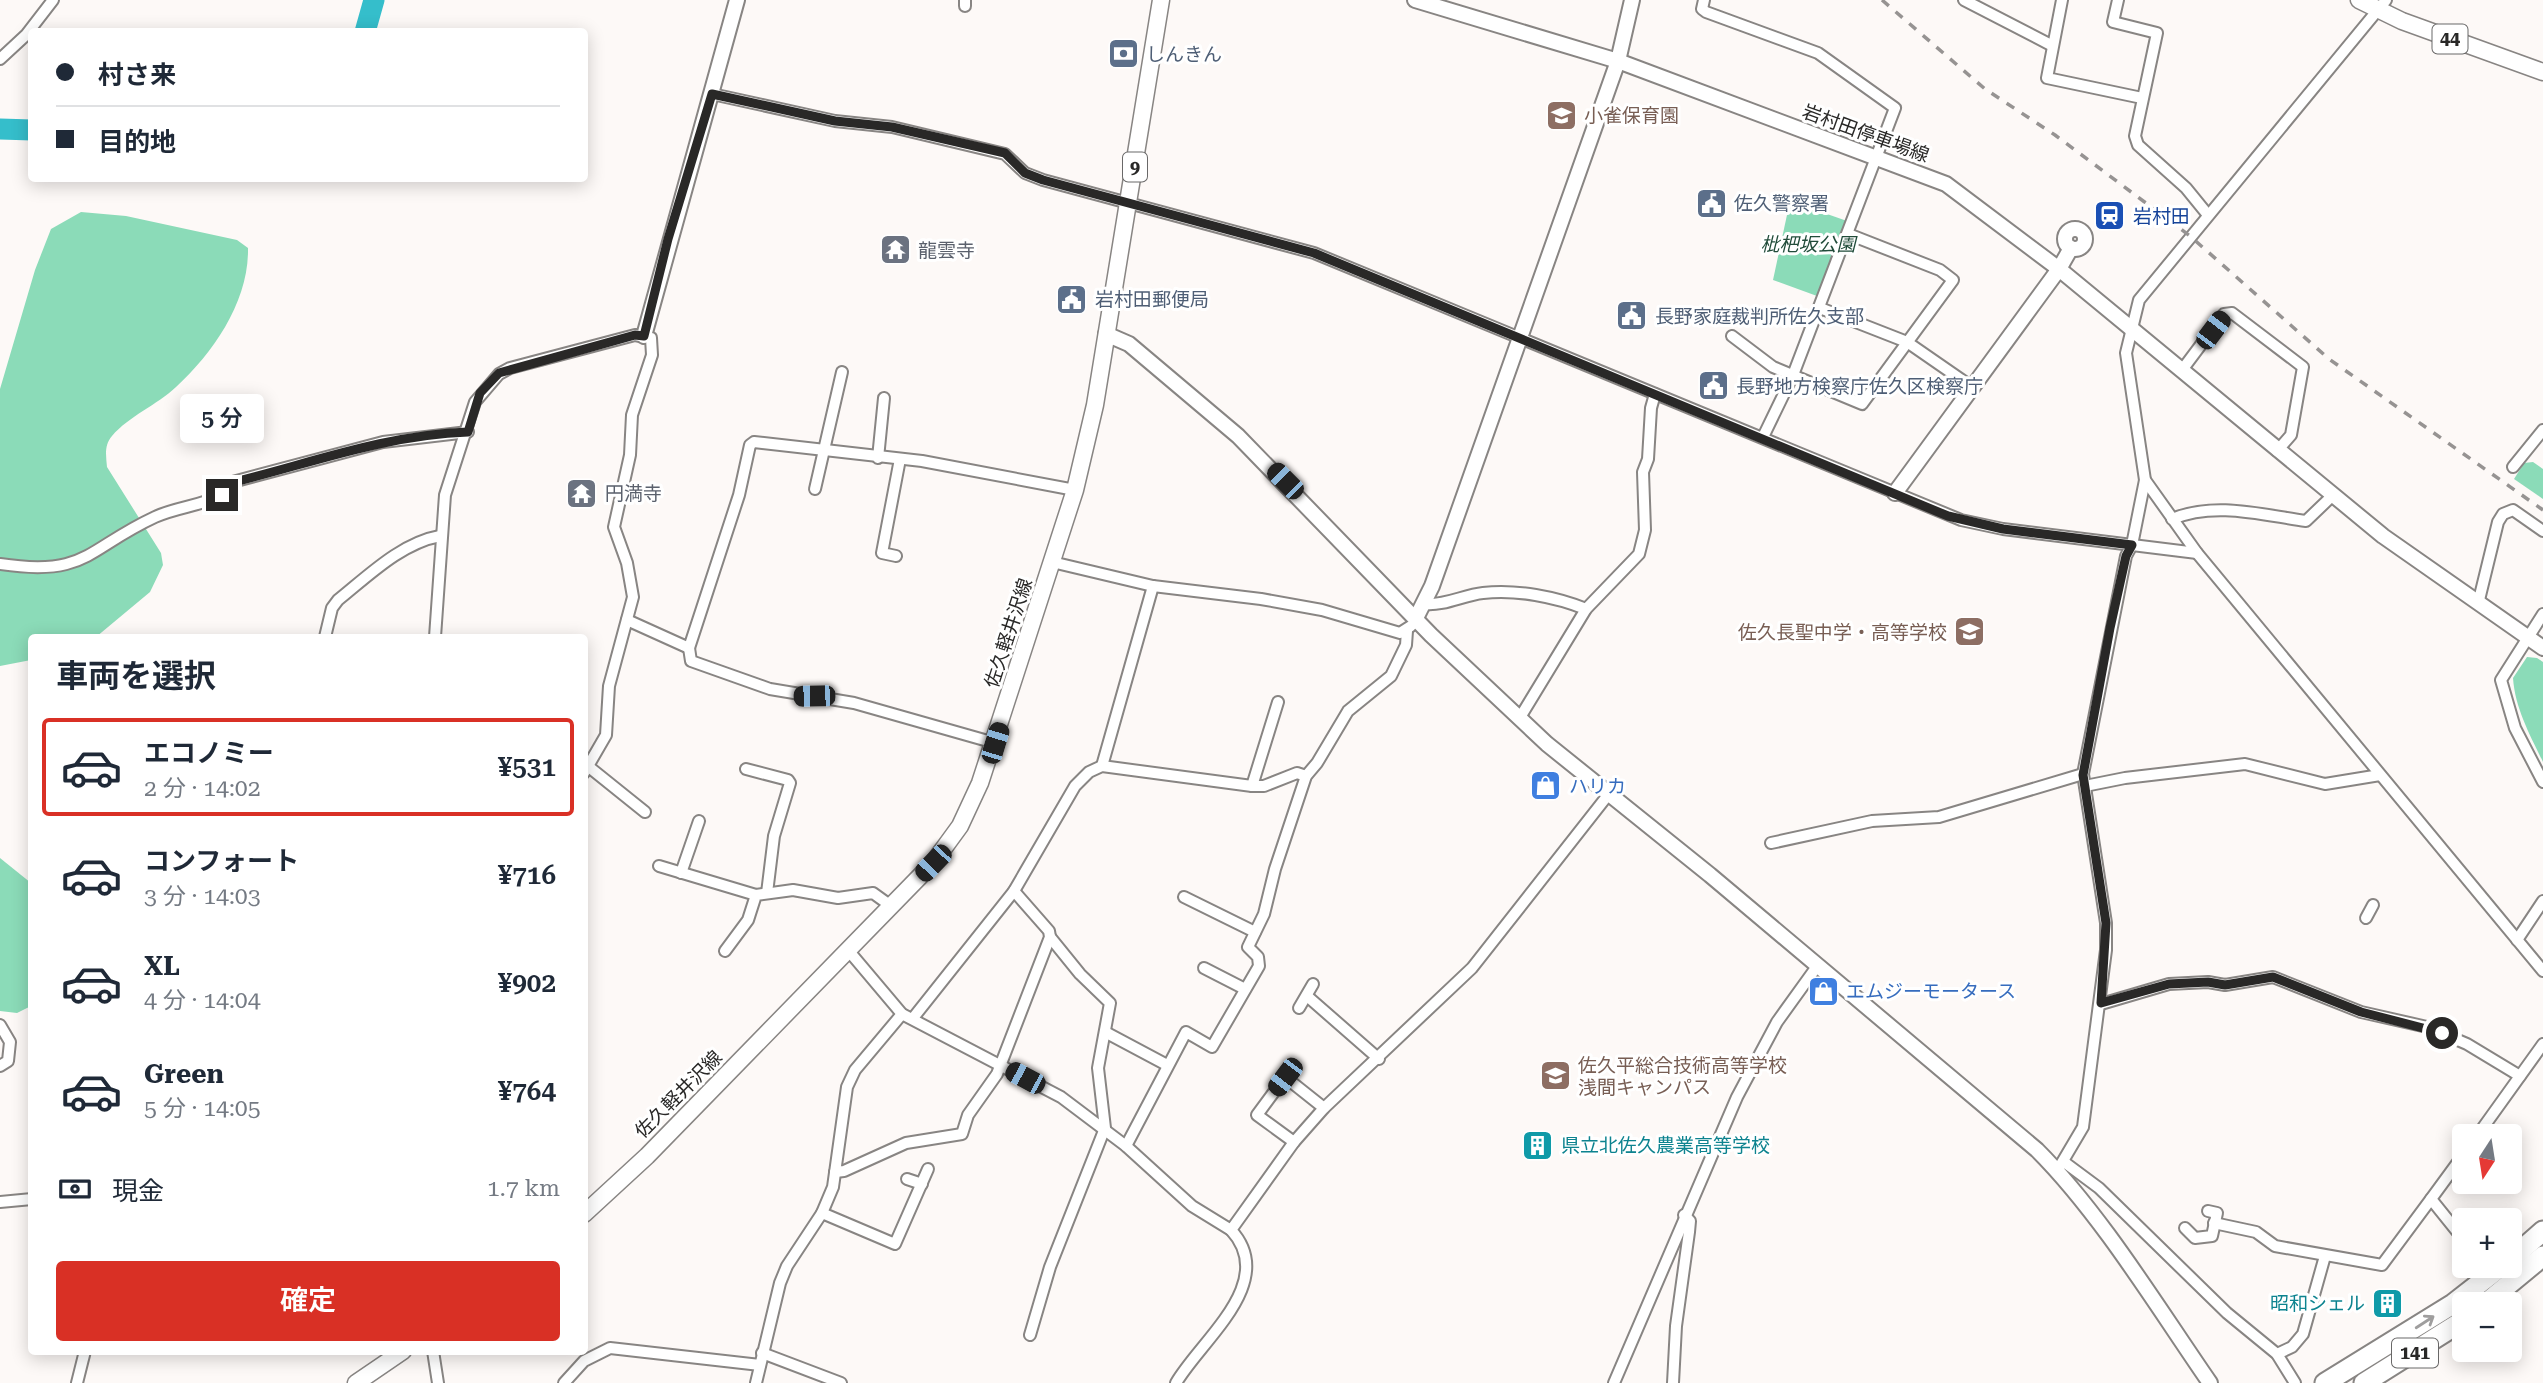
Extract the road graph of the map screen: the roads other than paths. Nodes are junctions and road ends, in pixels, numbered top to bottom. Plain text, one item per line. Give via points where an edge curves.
1 (53, 0) edge
2 (737, 0) edge
3 (1161, 0) edge
4 (1415, 0) edge
5 (1632, 0) edge
6 (1704, 0) edge
7 (1964, 0) edge
8 (2062, 0) edge
9 (2118, 0) edge
10 (2359, 0) edge
11 (2381, 5) edge
12 (31, 28) edge
13 (28, 32) edge
14 (2051, 45) junction
15 (0, 60) edge
16 (1618, 61) junction
17 (2543, 72) edge
18 (712, 94) junction
19 (2142, 98) junction
20 (1876, 157) junction
21 (1129, 205) junction
22 (2208, 215) junction
23 (1848, 234) junction
24 (2071, 248) dead end
25 (2059, 269) junction
26 (1820, 308) junction
27 (2131, 329) junction
28 (1106, 334) junction
29 (644, 336) junction
30 (1732, 336) dead end
31 (1518, 338) junction
32 (1907, 342) junction
33 (2182, 370) junction
34 (842, 372) dead end
35 (1793, 375) junction
36 (1972, 387) junction
37 (1655, 394) junction
38 (884, 398) dead end
39 (2543, 430) edge
40 (468, 432) junction
41 (1763, 437) junction
42 (823, 449) junction
43 (2277, 451) junction
44 (878, 458) junction
45 (900, 459) junction
46 (2513, 467) dead end
47 (2145, 480) junction
48 (815, 489) dead end
49 (1075, 490) junction
50 (1895, 493) junction
51 (2332, 496) junction
52 (2172, 519) junction
53 (2543, 531) edge
54 (440, 536) junction
55 (2132, 545) junction
56 (2197, 553) junction
57 (896, 556) dead end
58 (1052, 562) junction
59 (0, 564) edge
60 (1153, 586) junction
61 (1424, 604) junction
62 (2479, 604) junction
63 (1586, 609) junction
64 (2543, 614) edge
65 (1416, 618) junction
66 (627, 620) junction
67 (1406, 631) junction
68 (326, 634) edge
69 (435, 634) edge
70 (2528, 638) junction
71 (689, 648) junction
72 (2543, 648) edge
73 (1278, 702) dead end
74 (1519, 719) junction
75 (995, 743) junction
76 (1102, 766) junction
77 (588, 768) edge
78 (746, 769) dead end
79 (588, 771) edge
80 (2380, 775) junction
81 (1306, 776) junction
82 (2084, 780) junction
83 (2543, 782) edge
84 (1252, 786) junction
85 (1608, 795) junction
86 (633, 803) junction
87 (645, 812) dead end
88 (625, 813) dead end
89 (699, 821) dead end
90 (1771, 843) dead end
91 (659, 866) dead end
92 (681, 873) junction
93 (1014, 891) junction
94 (762, 894) junction
95 (1184, 897) dead end
96 (2543, 901) edge
97 (2373, 905) dead end
98 (891, 906) junction
99 (2366, 918) dead end
100 (1255, 932) junction
101 (1050, 937) junction
102 (2517, 940) junction
103 (848, 950) junction
104 (724, 951) dead end
105 (1818, 965) junction
106 (1204, 968) dead end
107 (2543, 971) edge
108 (1314, 985) dead end
109 (1245, 989) junction
110 (1307, 996) junction
111 (2101, 1003) junction
112 (1299, 1007) dead end
113 (902, 1014) junction
114 (913, 1018) junction
115 (0, 1025) edge
116 (1105, 1032) junction
117 (2543, 1044) edge
118 (1379, 1059) junction
119 (998, 1064) junction
120 (1167, 1065) junction
121 (0, 1066) edge
122 (2520, 1076) junction
123 (1324, 1108) junction
124 (2486, 1124) edge
125 (1105, 1128) junction
126 (1294, 1142) junction
127 (1126, 1146) junction
128 (2061, 1167) junction
129 (928, 1169) dead end
130 (2452, 1170) edge
131 (835, 1172) junction
132 (907, 1179) dead end
133 (922, 1184) junction
134 (28, 1199) edge
135 (2431, 1199) junction
136 (0, 1202) edge
137 (588, 1210) edge
138 (2208, 1211) dead end
139 (822, 1213) junction
140 (1684, 1214) junction
141 (2214, 1223) junction
142 (2452, 1225) edge
143 (2185, 1229) dead end
144 (1231, 1230) junction
145 (2543, 1231) edge
146 (2522, 1249) edge
147 (2325, 1256) junction
148 (2543, 1256) edge
149 (2483, 1278) edge
150 (2500, 1292) edge
151 (2452, 1328) edge
152 (1030, 1335) dead end
153 (762, 1353) junction
154 (2277, 1354) junction
155 (84, 1355) edge
156 (397, 1355) edge
157 (434, 1355) edge
158 (760, 1365) junction
159 (77, 1383) edge
160 (356, 1383) edge
161 (438, 1383) edge
162 (564, 1383) edge
163 (756, 1383) edge
164 (841, 1383) edge
165 (1176, 1383) edge
166 (1615, 1383) edge
167 (1673, 1383) edge
168 (2210, 1383) edge
169 (2295, 1383) edge
170 (2325, 1383) edge
171 (2364, 1383) edge

1 - 12 street
2 - 18 street
3 - 21 main road, 佐久軽井沢線 / 9
4 - 16 street, 岩村田停車場線
5 - 16 street
6 - 20 street via 1706,12 1818,53 1895,108
7 - 14 street
8 - 14 street
9 - 19 street via 2113,22 2157,33
10 - 11 main road, 44
11 - 17 main road, 44
11 - 22 street
13 - 15 street
14 - 19 street via 2047,78
16 - 20 street, 岩村田停車場線
16 - 31 street
18 - 21 street via 1005,153 1025,173
18 - 29 street
19 - 22 street via 2135,136 2138,145 2186,188
20 - 23 street
20 - 25 street, 岩村田停車場線 via 1960,192
21 - 28 main road, 佐久軽井沢線 / 9
21 - 31 street via 1314,253
22 - 27 street via 2146,290
23 - 26 street
23 - 32 street via 1940,270 1953,280
24 - 25 street
25 - 27 street, 岩村田停車場線
25 - 36 street
26 - 32 street
26 - 35 street
27 - 33 street, 岩村田停車場線
27 - 47 street via 2127,359
28 - 49 main road, 佐久軽井沢線 / 9
28 - 65 street via 1129,344 1238,436
29 - 40 street via 499,373 480,393
29 - 66 street via 654,344 632,415 630,455 614,527 633,585
30 - 35 street via 1773,367
31 - 37 street
31 - 61 street
32 - 35 street via 1862,404
32 - 36 street
33 - 43 street, 岩村田停車場線
33 - 43 street via 2224,314 2232,313 2303,367 2291,435
34 - 42 street
35 - 41 street
36 - 50 street
37 - 41 street
37 - 63 street via 1643,472 1644,544
38 - 44 street
39 - 46 street
40 - 54 street via 445,495
40 - 59 street via 383,442 226,484 222,495 130,528 88,558 67,566 31,569
41 - 50 street
42 - 44 street
42 - 48 street
42 - 71 street via 751,443 739,495
43 - 51 street, 岩村田停車場線
44 - 45 street
45 - 49 street
45 - 57 street via 877,552
47 - 52 street
47 - 55 street
49 - 58 main road, 佐久軽井沢線 / 9
50 - 55 street via 1977,524
51 - 52 street via 2306,521 2223,509 2197,510
51 - 62 street, 岩村田停車場線
52 - 56 street
53 - 62 street via 2513,510 2503,514
54 - 68 street via 388,560 338,600
54 - 69 street
55 - 56 street
55 - 82 street via 2110,628
56 - 80 street
58 - 60 street
58 - 75 main road, 佐久軽井沢線 / 9
60 - 67 street via 1261,599
60 - 76 street
61 - 63 street via 1509,593 1567,601
61 - 65 street
62 - 70 street, 岩村田停車場線
63 - 74 street
64 - 70 street
65 - 67 street
65 - 74 street
66 - 71 street
66 - 77 street via 609,686 606,735
67 - 81 street via 1406,645 1391,676 1348,711
70 - 72 street, 岩村田停車場線
70 - 83 street via 2501,680 2515,728
71 - 75 street via 691,661 770,689 853,702
73 - 84 street
74 - 85 street
75 - 98 main road, 佐久軽井沢線 / 9 via 960,826 933,863
76 - 84 street
76 - 93 street via 1088,772 1075,786
78 - 94 street via 790,783
79 - 86 street
80 - 82 street via 2325,784 2245,764
80 - 102 street
81 - 84 street via 1297,773
81 - 100 street
82 - 90 street via 1939,817 1872,821
82 - 111 street via 2106,923
85 - 105 street
85 - 118 street via 1479,960
86 - 87 street
86 - 88 street
89 - 92 street
91 - 92 street
92 - 94 street
93 - 101 street
93 - 114 street
94 - 98 street via 793,890 838,898 873,893
94 - 104 street
95 - 100 street
96 - 102 street
97 - 99 street
98 - 103 main road, 佐久軽井沢線 / 9
100 - 109 street via 1248,949 1260,963
101 - 116 street via 1110,1003
101 - 119 street
102 - 107 street
103 - 113 street
103 - 137 main road, 佐久軽井沢線 / 9
105 - 128 street
105 - 140 street via 1760,1049
106 - 109 street
108 - 110 street
109 - 120 street via 1212,1047 1186,1032
110 - 112 street
110 - 118 street
111 - 122 street via 2169,984 2225,985 2273,977 2361,1012 2427,1027 2467,1044
111 - 128 street via 2083,1128
113 - 114 street
113 - 131 street via 850,1078
114 - 119 street
115 - 121 street via 11,1050 8,1061
116 - 120 street
116 - 125 street via 1098,1068
117 - 122 street
118 - 123 street
119 - 125 street via 1061,1097
119 - 131 street via 997,1074 976,1102 960,1137 906,1143
120 - 127 street
122 - 124 street
123 - 126 street
123 - 126 street via 1285,1077 1256,1115
125 - 127 street
125 - 152 street via 1050,1267
126 - 144 street
127 - 144 street via 1192,1206
128 - 154 street via 2099,1188 2227,1313
128 - 168 street
129 - 133 street
130 - 135 street
131 - 139 street
132 - 133 street
133 - 139 street via 895,1244
134 - 136 street
135 - 142 street
135 - 147 street via 2382,1265
138 - 141 street via 2217,1213
139 - 153 street via 787,1266
140 - 166 street
140 - 167 street via 1690,1221
141 - 143 street via 2212,1236 2195,1238
141 - 147 street via 2256,1232 2275,1246
144 - 165 street via 1245,1250 1247,1267 1241,1292
145 - 146 highway
147 - 154 street via 2303,1334 2292,1347
148 - 150 highway
170 -> 149 highway, 141 via 2454,1304
151 - 171 highway, 141
153 - 158 street
153 - 164 street
154 - 169 street
155 - 159 street
156 - 160 main road
157 - 161 street
158 - 162 street via 610,1348 584,1361
158 - 163 street

